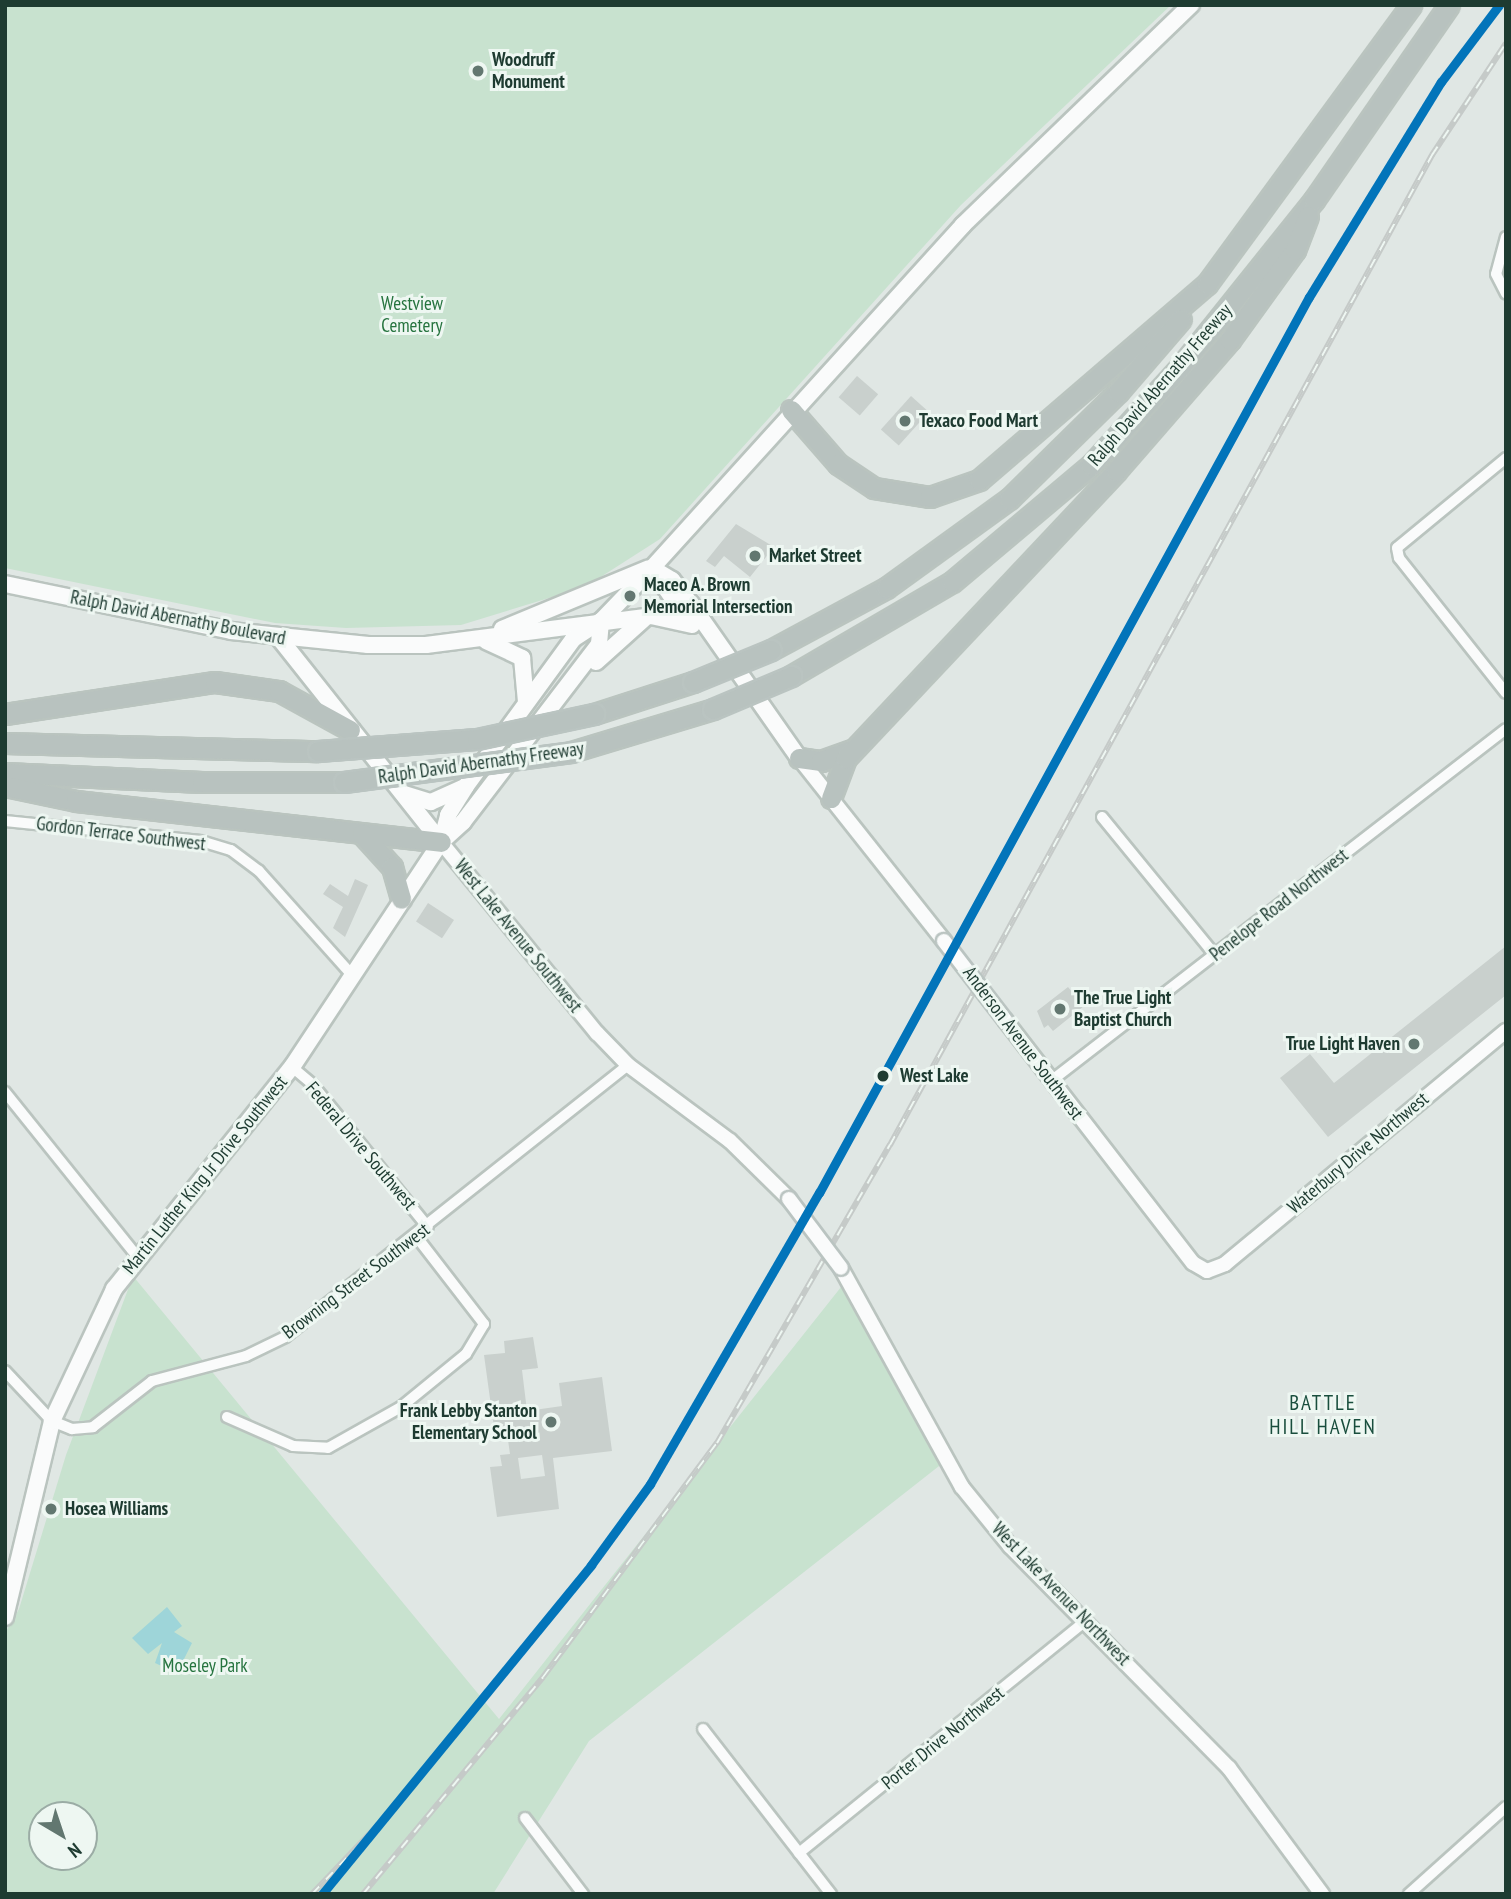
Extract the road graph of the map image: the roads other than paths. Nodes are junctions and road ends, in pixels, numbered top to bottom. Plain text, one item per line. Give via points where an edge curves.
1 (1191, 5) edge
2 (1411, 5) edge
3 (1449, 5) edge
4 (1314, 200) junction
5 (1506, 237) edge
6 (1207, 284) junction
7 (1506, 294) edge
8 (791, 410) junction
9 (1506, 458) edge
10 (652, 568) junction
11 (5, 584) edge
12 (651, 616) junction
13 (601, 621) junction
14 (692, 625) junction
15 (280, 639) junction
16 (477, 640) junction
17 (715, 645) junction
18 (1506, 693) edge
19 (526, 702) junction
20 (5, 714) edge
21 (1506, 729) edge
22 (350, 730) junction
23 (5, 743) edge
24 (854, 749) junction
25 (799, 758) junction
26 (5, 774) edge
27 (5, 786) edge
28 (466, 786) junction
29 (402, 793) junction
30 (831, 798) junction
31 (1101, 817) dead end
32 (5, 821) edge
33 (362, 834) junction
34 (441, 842) junction
35 (401, 899) junction
36 (1215, 955) junction
37 (351, 974) junction
38 (1506, 1031) edge
39 (628, 1065) junction
40 (292, 1067) junction
41 (1051, 1081) junction
42 (5, 1093) edge
43 (789, 1199) joint
44 (428, 1227) junction
45 (416, 1236) junction
46 (136, 1255) junction
47 (1207, 1270) joint
48 (7, 1377) edge
49 (227, 1417) dead end
50 (52, 1421) junction
51 (5, 1617) edge
52 (1086, 1621) junction
53 (703, 1729) dead end
54 (1503, 1813) edge
55 (525, 1818) dead end
56 (799, 1853) junction
57 (583, 1894) edge
58 (831, 1894) edge
59 (1322, 1894) edge
60 (1409, 1894) edge

1 - 8 main road via 963,225
2 - 6 highway
3 - 4 highway, Ralph David Abernathy Freeway
4 - 24 highway via 1295,250 1206,369
4 - 26 highway, Ralph David Abernathy Freeway, bridge via 1181,366 1054,500 911,609 791,676 713,709 571,752 344,782
5 - 7 street via 1496,274
6 - 8 highway via 1004,461 956,492 906,497 855,479
6 - 23 highway, Ralph David Abernathy Freeway, bridge via 1118,392 1009,499 886,588 771,650 693,682 594,714 477,739 318,751
8 - 10 main road
9 - 18 street via 1401,543 1399,558
10 - 13 main road
10 - 14 main road, Anderson Avenue Southwest via 668,599
10 - 16 main road
10 - 17 main road, Anderson Avenue Southwest via 672,580
11 - 15 main road, Ralph David Abernathy Boulevard
12 - 13 main road, Ralph David Abernathy Boulevard
12 - 14 main road, Ralph David Abernathy Boulevard
12 - 34 main road via 629,628 594,664 470,827
13 - 16 main road, Ralph David Abernathy Boulevard
13 - 19 main road via 573,639
13 - 34 main road via 599,644 463,822
14 - 17 main road, Anderson Avenue Southwest
15 - 16 main road, Ralph David Abernathy Boulevard via 368,645
15 - 22 main road, West Lake Avenue Southwest
16 - 19 main road via 502,645 522,659
17 - 25 main road, Anderson Avenue Southwest
19 - 28 main road
20 - 22 highway via 215,682 279,691
21 - 36 street, Penelope Road Northwest
22 - 29 main road, West Lake Avenue Southwest
24 - 25 highway via 821,761
24 - 30 highway via 839,767
25 - 30 street, Anderson Avenue Southwest
27 - 33 highway via 76,801
28 - 29 main road via 431,802
28 - 34 main road via 448,815
29 - 34 main road, West Lake Avenue Southwest
30 - 41 street, Anderson Avenue Southwest, bridge
31 - 36 street
32 - 37 street, Gordon Terrace Southwest via 201,841 231,850 259,872
33 - 34 highway
33 - 35 highway via 392,867
34 - 35 main road, Martin Luther King Jr Drive Southwest
34 - 39 street, West Lake Avenue Southwest
35 - 37 main road, Martin Luther King Jr Drive Southwest
36 - 41 street, Penelope Road Northwest
37 - 40 main road, Martin Luther King Jr Drive Southwest
38 - 47 street, Waterbury Drive Northwest via 1225,1264
39 - 43 street, West Lake Avenue Southwest via 730,1140
39 - 44 street, Browning Street Southwest
40 - 44 street, Federal Drive Southwest via 312,1084
40 - 46 main road, Martin Luther King Jr Drive Southwest
41 - 47 street, Anderson Avenue Southwest via 1193,1263
42 - 46 street
43 - 52 street, West Lake Avenue Northwest, bridge via 841,1268 962,1487 1010,1546
44 - 45 street, Browning Street Southwest
45 - 49 street via 484,1324 466,1354 401,1407 328,1448 293,1446
45 - 50 street, Browning Street Southwest via 285,1337 246,1356 152,1381 93,1427 72,1429
46 - 50 main road, Martin Luther King Jr Drive Southwest via 84,1345
48 - 50 street
50 - 51 main road, Martin Luther King Jr Drive Southwest
52 - 56 street, Porter Drive Northwest
52 - 59 street, West Lake Avenue Northwest via 1229,1768
53 - 56 street
54 - 60 street
55 - 57 street
56 - 58 street

